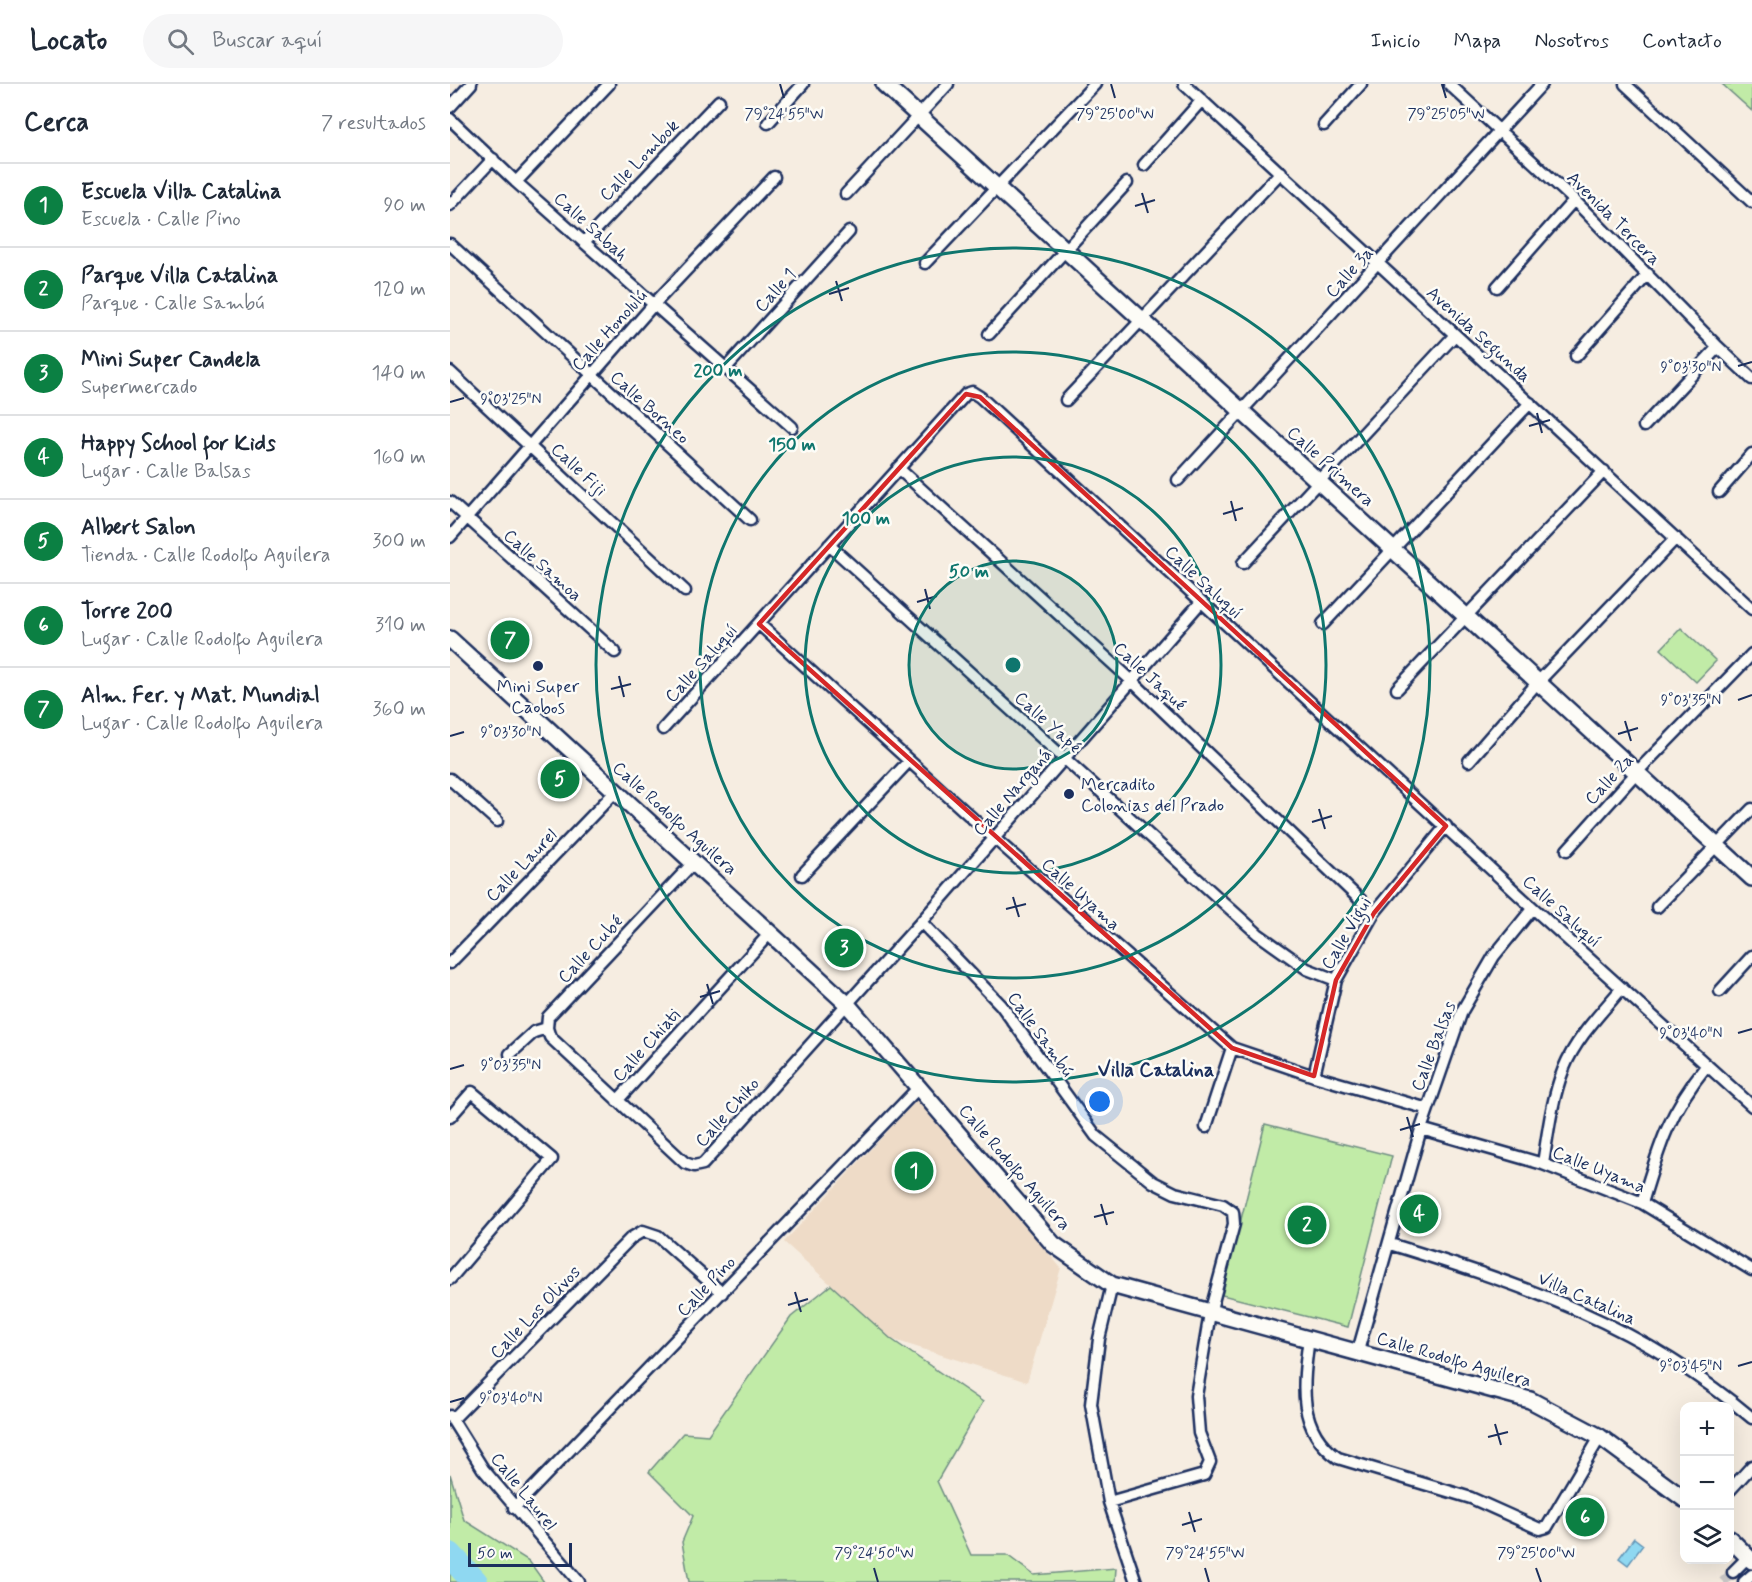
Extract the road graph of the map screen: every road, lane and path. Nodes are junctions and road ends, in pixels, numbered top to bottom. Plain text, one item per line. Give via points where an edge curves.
1 (471, 84) edge
2 (609, 84) edge
3 (803, 84) edge
4 (884, 84) edge
5 (948, 84) edge
6 (1095, 84) edge
7 (1184, 84) edge
8 (1361, 84) edge
9 (1449, 84) edge
10 (1542, 84) edge
11 (1625, 84) edge
12 (1202, 100) junction
13 (718, 101) dead end
14 (450, 107) edge
15 (918, 116) junction
16 (450, 119) edge
17 (768, 123) dead end
18 (1324, 125) dead end
19 (1500, 129) junction
20 (493, 159) junction
21 (1144, 165) dead end
22 (1281, 172) junction
23 (774, 177) dead end
24 (516, 182) junction
25 (1127, 183) dead end
26 (997, 188) junction
27 (846, 194) dead end
28 (1574, 200) junction
29 (1752, 202) edge
30 (450, 205) edge
31 (849, 232) dead end
32 (584, 242) junction
33 (450, 244) edge
34 (1065, 250) junction
35 (925, 263) dead end
36 (1378, 264) junction
37 (1648, 274) junction
38 (1497, 287) dead end
39 (654, 304) junction
40 (1142, 320) junction
41 (989, 334) dead end
42 (1455, 335) junction
43 (1718, 347) junction
44 (1576, 356) dead end
45 (725, 369) junction
46 (450, 372) edge
47 (590, 375) junction
48 (1752, 379) edge
49 (1066, 400) dead end
50 (1530, 403) junction
51 (1242, 412) junction
52 (1644, 426) dead end
53 (792, 427) dead end
54 (531, 447) junction
55 (1752, 454) edge
56 (898, 468) junction
57 (1604, 471) junction
58 (1178, 480) dead end
59 (1318, 482) junction
60 (1719, 492) dead end
61 (450, 502) edge
62 (467, 518) junction
63 (750, 520) dead end
64 (450, 537) edge
65 (1676, 538) junction
66 (829, 545) junction
67 (1393, 549) junction
68 (1243, 563) dead end
69 (685, 591) dead end
70 (1201, 602) junction
71 (1752, 609) edge
72 (1466, 616) junction
73 (759, 624) junction
74 (1323, 624) dead end
75 (450, 639) edge
76 (615, 652) dead end
77 (1752, 654) edge
78 (1132, 681) junction
79 (1538, 682) junction
80 (1397, 689) dead end
81 (663, 729) dead end
82 (1062, 758) junction
83 (909, 761) junction
84 (1469, 761) dead end
85 (1637, 772) junction
86 (450, 779) edge
87 (616, 791) junction
88 (1752, 809) edge
89 (497, 821) dead end
90 (1446, 826) junction
91 (994, 838) junction
92 (1718, 846) junction
93 (1567, 850) dead end
94 (694, 862) junction
95 (802, 875) dead end
96 (1752, 878) edge
97 (1533, 908) junction
98 (1657, 908) dead end
99 (1374, 913) junction
100 (921, 922) junction
101 (771, 932) junction
102 (1752, 956) edge
103 (450, 963) edge
104 (1336, 980) junction
105 (1622, 988) junction
106 (1720, 991) dead end
107 (846, 1003) junction
108 (547, 1028) junction
109 (1232, 1048) junction
110 (510, 1054) dead end
111 (1707, 1065) junction
112 (1314, 1076) junction
113 (920, 1086) junction
114 (617, 1101) junction
115 (1752, 1106) edge
116 (1428, 1109) junction
117 (450, 1117) edge
118 (1206, 1127) dead end
119 (1421, 1130) junction
120 (1542, 1164) junction
121 (1642, 1203) junction
122 (1390, 1244) junction
123 (1752, 1270) edge
124 (450, 1279) edge
125 (1112, 1285) junction
126 (722, 1293) junction
127 (1210, 1313) junction
128 (1309, 1338) junction
129 (1358, 1351) junction
130 (451, 1418) edge
131 (1752, 1418) edge
132 (1600, 1437) junction
133 (1752, 1466) edge
134 (1734, 1486) edge
135 (1680, 1496) edge
136 (1109, 1502) junction
137 (514, 1509) junction
138 (1734, 1543) edge
139 (1750, 1559) edge
140 (1733, 1572) tunnel mouth
141 (1752, 1575) edge
142 (579, 1582) edge
143 (1136, 1582) edge
144 (1744, 1582) tunnel mouth

1 - 14 street
2 - 24 street
3 - 17 street
4 - 15 street, Calle Primera
5 - 15 street
6 - 26 street
7 - 12 street, Avenida Segunda
8 - 18 street
9 - 19 street, Avenida Tercera
10 - 19 street, Calle 3a
11 - 29 street
12 - 21 street
12 - 22 street, Avenida Segunda
13 - 32 street, Calle Lombok
15 - 26 street, Calle Primera
15 - 27 street
16 - 20 street, Calle Sabah
19 - 28 street, Avenida Tercera
19 - 36 street, Calle 3a
20 - 24 street, Calle Sabah
20 - 30 street
22 - 36 street, Avenida Segunda
22 - 40 street
23 - 39 street, Calle Honolulú
24 - 32 street, Calle Sabah
25 - 34 street
26 - 34 street, Calle Primera
26 - 35 street
28 - 37 street, Avenida Tercera
28 - 38 street
31 - 45 street, Calle 1
32 - 39 street, Calle Sabah
33 - 47 street, Calle Borneo
34 - 40 street, Calle Primera
34 - 41 street
36 - 42 street, Avenida Segunda
36 - 51 street, Calle 3a
37 - 43 street, Avenida Tercera
37 - 44 street
39 - 45 street, Calle Sabah
39 - 47 street, Calle Honolulú
40 - 49 street
40 - 51 street, Calle Primera
42 - 50 street, Avenida Segunda
42 - 59 street
43 - 48 street, Avenida Tercera
43 - 52 street
45 - 53 street, Calle Sabah
46 - 54 street, Calle Fiji
47 - 54 street, Calle Honolulú
47 - 63 street, Calle Borneo
50 - 57 street, Avenida Segunda
50 - 67 street
51 - 58 street, Calle 3a
51 - 59 street, Calle Primera
54 - 62 street, Calle Honolulú
54 - 69 street, Calle Fiji
55 - 60 street
56 - 66 street, Calle Saluquí
56 - 70 street, Calle Saluquí via 972,392
56 - 78 street, Calle Jaqué
57 - 65 street, Avenida Segunda
57 - 72 street
59 - 67 street, Calle Primera
59 - 68 street
61 - 62 street, Calle Samoa
62 - 64 street, Calle Honolulú
62 - 76 street, Calle Samoa
65 - 71 street, Avenida Segunda
65 - 79 street
66 - 73 street, Calle Saluquí
66 - 82 street, Calle Yapé
67 - 72 street, Calle Primera
67 - 74 street
70 - 78 street, Calle Narganá
70 - 90 street, Calle Saluquí
72 - 79 street, Calle Primera
72 - 80 street
73 - 81 street, Calle Saluquí
73 - 83 street, Calle Uyama
75 - 87 street, Calle Rodolfo Aguilera
77 - 85 street, Calle 2a
78 - 82 street, Calle Narganá
78 - 99 street, Calle Jaqué
79 - 84 street
79 - 85 street, Calle Primera
82 - 91 street, Calle Narganá
82 - 104 street, Calle Yapé via 1258,934 1307,969
83 - 91 street, Calle Uyama
83 - 95 street
85 - 92 street, Calle Primera
85 - 93 street, Calle 2a
86 - 89 street
87 - 94 street, Calle Rodolfo Aguilera
87 - 103 street, Calle Laurel
88 - 92 street
90 - 97 street, Calle Saluquí
90 - 99 street, Calle Vigui
91 - 100 street, Calle Narganá
91 - 109 street, Calle Uyama
92 - 96 street, Calle Primera
92 - 98 street
94 - 101 street, Calle Rodolfo Aguilera
94 - 108 street, Calle Cubé via 548,1017
97 - 105 street, Calle Saluquí
97 - 116 street, Calle Balsas via 1494,956 1462,1011
99 - 104 street, Calle Vigui
100 - 107 street, Calle Narganá
100 - 127 street, Calle Sambú via 1001,1005 1096,1136 1153,1182 1175,1193 1223,1205 1233,1212 1234,1224
101 - 107 street, Calle Rodolfo Aguilera
101 - 114 street, Calle Chiati
102 - 106 street
104 - 112 street, Calle Vigui
105 - 111 street, Calle Saluquí
105 - 120 street via 1564,1066
107 - 113 street, Calle Rodolfo Aguilera
107 - 114 street, Calle Chiko via 703,1164 684,1163
108 - 110 street, Calle Cubé via 534,1032
108 - 114 street, Calle Chiko via 550,1037
109 - 112 street, Calle Uyama
109 - 118 street
111 - 115 street, Calle Saluquí
111 - 121 street via 1682,1095 1664,1132
112 - 116 street, Calle Uyama
113 - 125 street, Calle Rodolfo Aguilera via 1053,1244
113 - 126 street, Calle Pino
116 - 119 street, Calle Balsas
117 - 124 street via 472,1092 552,1159
119 - 120 street, Calle Uyama
119 - 122 street, Calle Balsas
120 - 121 street, Calle Uyama
121 - 123 street, Calle Uyama
122 - 129 street, Calle Balsas
122 - 131 street, Villa Catalina via 1476,1270 1581,1310 1668,1356
125 - 127 street, Calle Rodolfo Aguilera
125 - 136 street via 1099,1339 1091,1404
126 - 130 street, Calle Los Olivos via 658,1236 643,1231 631,1238
126 - 137 street, Calle Pino
127 - 128 street, Calle Rodolfo Aguilera
127 - 136 street via 1196,1396 1199,1433 1209,1469 1204,1475
128 - 129 street, Calle Rodolfo Aguilera
128 - 132 street via 1304,1403 1315,1436 1326,1450 1338,1458 1471,1497 1540,1529 1547,1527
129 - 132 street, Calle Rodolfo Aguilera via 1530,1400
130 - 137 street, Calle Laurel
132 - 135 street, Calle Rodolfo Aguilera
133 - 134 street
136 - 143 street
137 - 142 street, Calle Laurel
138 - 139 street
139 - 140 street
141 - 144 street

